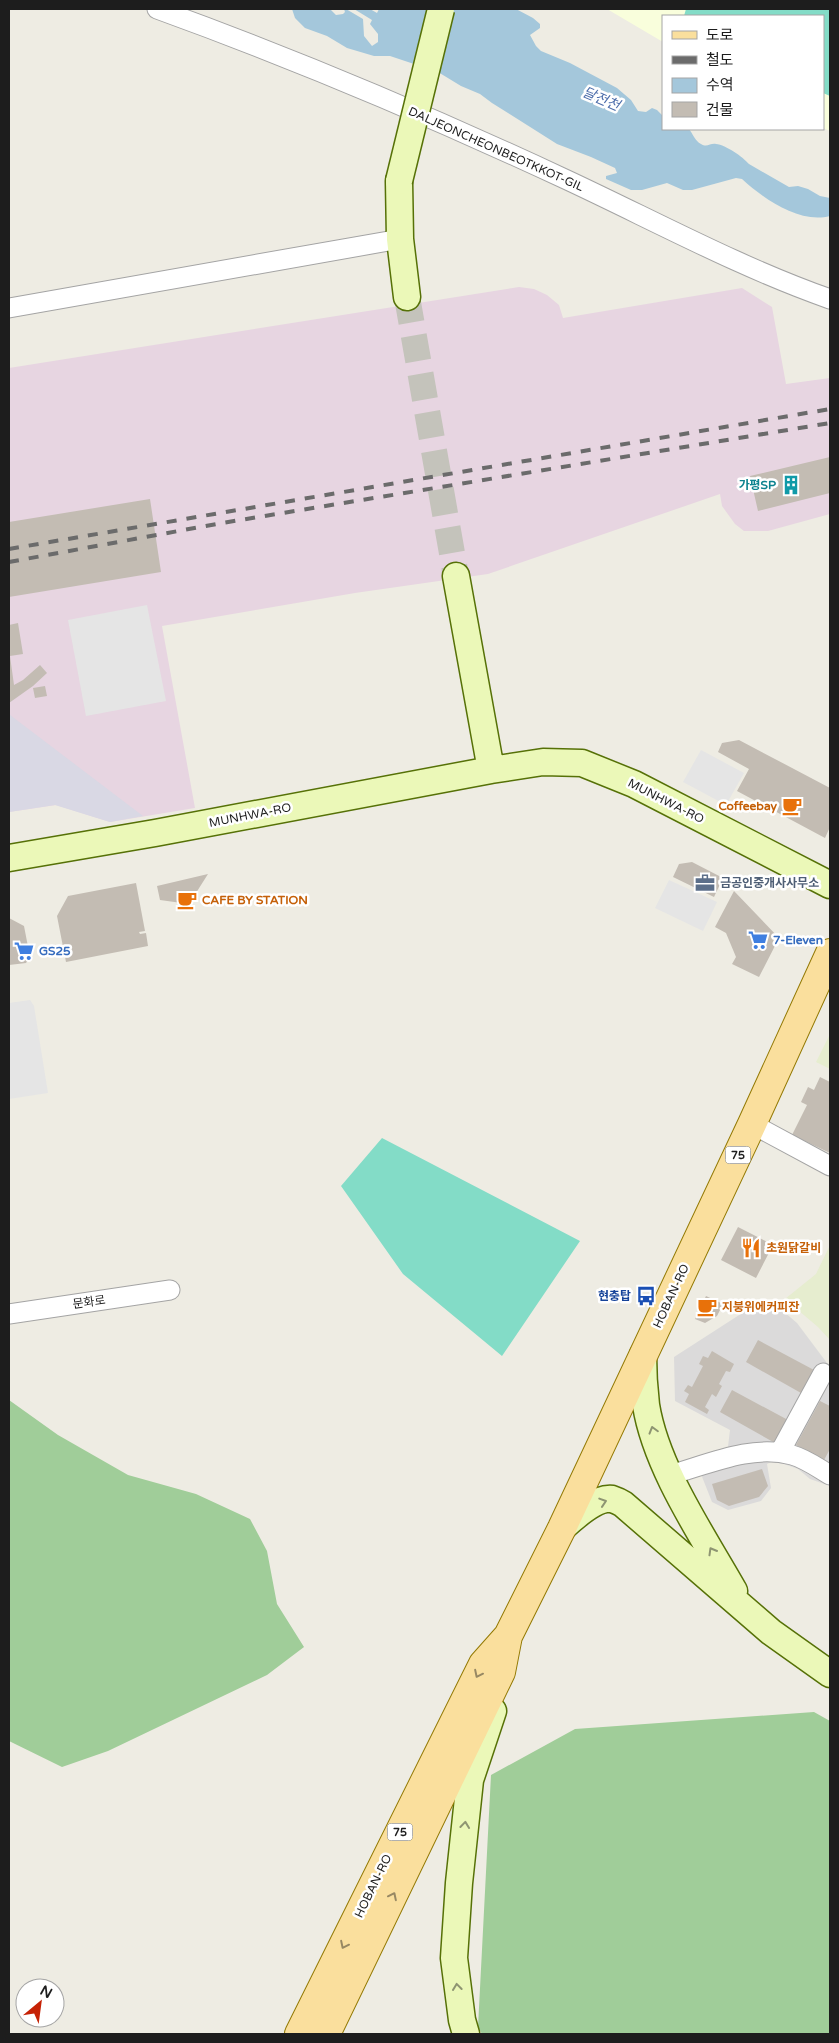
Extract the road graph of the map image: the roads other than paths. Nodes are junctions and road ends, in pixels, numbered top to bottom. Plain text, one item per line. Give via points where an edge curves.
1 (157, 9) edge
2 (441, 9) edge
3 (400, 239) junction
4 (407, 298) tunnel mouth
5 (830, 299) edge
6 (9, 308) edge
7 (456, 576) tunnel mouth
8 (491, 770) junction
9 (9, 858) edge
10 (830, 885) edge
11 (830, 953) edge
12 (752, 1124) junction
13 (830, 1166) edge
14 (170, 1290) dead end
15 (9, 1314) edge
16 (643, 1355) junction
17 (824, 1373) dead end
18 (780, 1452) junction
19 (830, 1475) edge
20 (670, 1476) junction
21 (562, 1528) junction
22 (745, 1609) junction
23 (508, 1636) junction
24 (501, 1672) junction
25 (830, 1674) edge
26 (300, 2034) edge
27 (326, 2034) edge
28 (466, 2034) edge

1 - 5 street, DALJEONCHEONBEOTKKOT-GIL via 250,44 443,125 790,285
2 - 3 street, bridge via 399,181
3 - 4 street
3 - 6 street
7 - 8 street
8 - 9 street, MUNHWA-RO
8 - 10 street, MUNHWA-RO via 543,762 590,766 634,784
11 - 12 main road, HOBAN-RO / 75
12 - 13 street
12 - 16 main road, HOBAN-RO / 75
14 - 15 street, 문화로
20 -> 16 street via 646,1406
16 - 21 main road, HOBAN-RO / 75
17 - 18 street
18 - 19 street via 806,1461
18 - 20 street via 740,1455
22 -> 20 street
21 -> 22 street via 601,1501 611,1499 623,1504
21 - 23 main road, HOBAN-RO / 75
22 - 25 street
23 - 24 main road, HOBAN-RO / 75
23 -> 26 main road, HOBAN-RO / 75 via 483,1664
27 -> 24 main road, HOBAN-RO / 75
28 -> 24 street, HOBAN-RO via 454,1958 458,1883 470,1780 493,1711

